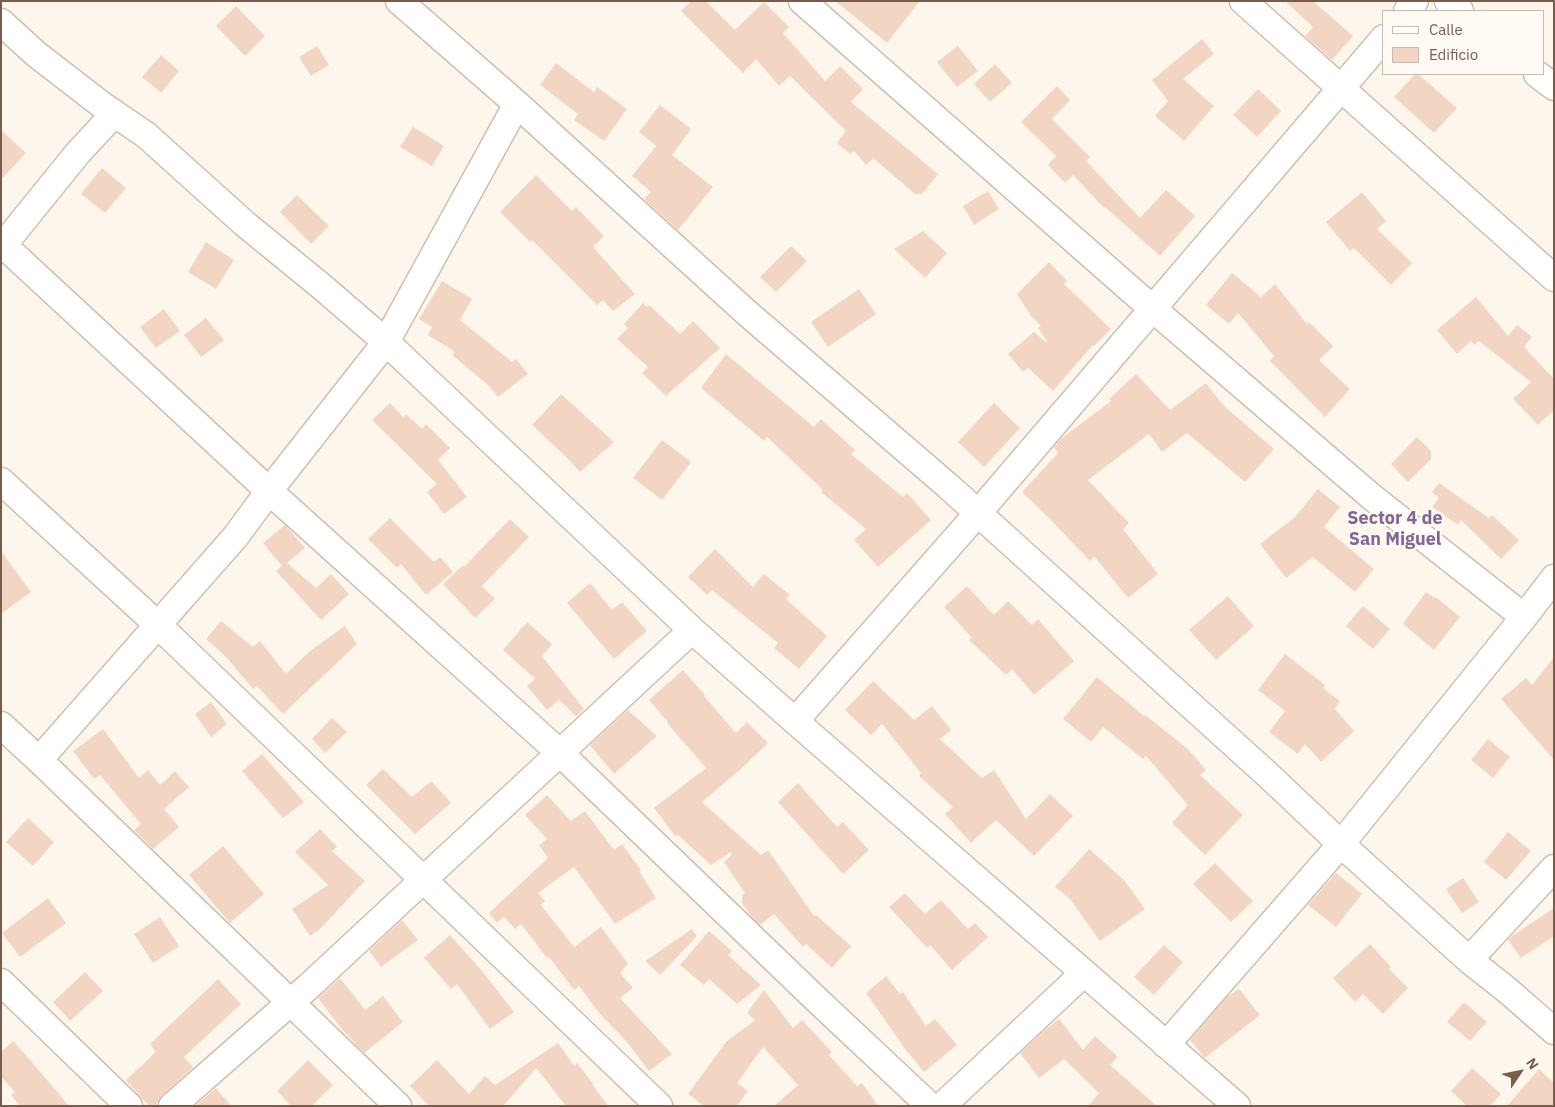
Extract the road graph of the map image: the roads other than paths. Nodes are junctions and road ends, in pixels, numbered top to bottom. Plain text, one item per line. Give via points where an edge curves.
1 (399, 1) edge
2 (802, 1) edge
3 (1243, 1) edge
4 (1448, 1) edge
5 (1459, 10) edge
6 (1, 22) edge
7 (1382, 40) edge
8 (1538, 75) edge
9 (1554, 87) edge
10 (1341, 89) junction
11 (517, 104) junction
12 (114, 114) junction
13 (2, 246) edge
14 (1554, 278) edge
15 (1152, 309) junction
16 (386, 342) junction
17 (1, 481) edge
18 (269, 491) junction
19 (978, 513) junction
20 (1550, 590) edge
21 (1524, 617) junction
22 (158, 625) junction
23 (692, 630) junction
24 (795, 721) junction
25 (1, 725) edge
26 (560, 753) junction
27 (40, 760) junction
28 (1341, 844) junction
29 (1554, 868) edge
30 (422, 880) junction
31 (1469, 960) junction
32 (1084, 972) junction
33 (1, 982) edge
34 (290, 1002) junction
35 (1554, 1031) edge
36 (1166, 1045) junction
37 (130, 1106) edge
38 (172, 1106) edge
39 (398, 1106) edge
40 (659, 1106) edge
41 (930, 1106) edge
42 (942, 1106) edge
43 (1237, 1106) edge

1 - 11 street
2 - 15 street
3 - 10 street
4 - 5 street
6 - 12 street via 36,54
7 - 10 street
8 - 9 street
10 - 14 street
10 - 15 street
11 - 16 street
11 - 19 street via 747,313
12 - 13 street
12 - 16 street via 146,135 245,224
13 - 18 street
15 - 19 street
15 - 21 street via 1372,498
16 - 18 street
16 - 23 street
17 - 22 street
18 - 22 street via 236,536
18 - 26 street
19 - 24 street
19 - 28 street
20 - 21 street
21 - 28 street
22 - 27 street
22 - 30 street
23 - 24 street
23 - 26 street
24 - 32 street
25 - 27 street
26 - 30 street
26 - 41 street
27 - 34 street
28 - 31 street
28 - 36 street
29 - 31 street
30 - 34 street
30 - 40 street
31 - 35 street
32 - 36 street
32 - 42 street
33 - 37 street
34 - 38 street
34 - 39 street
36 - 43 street

